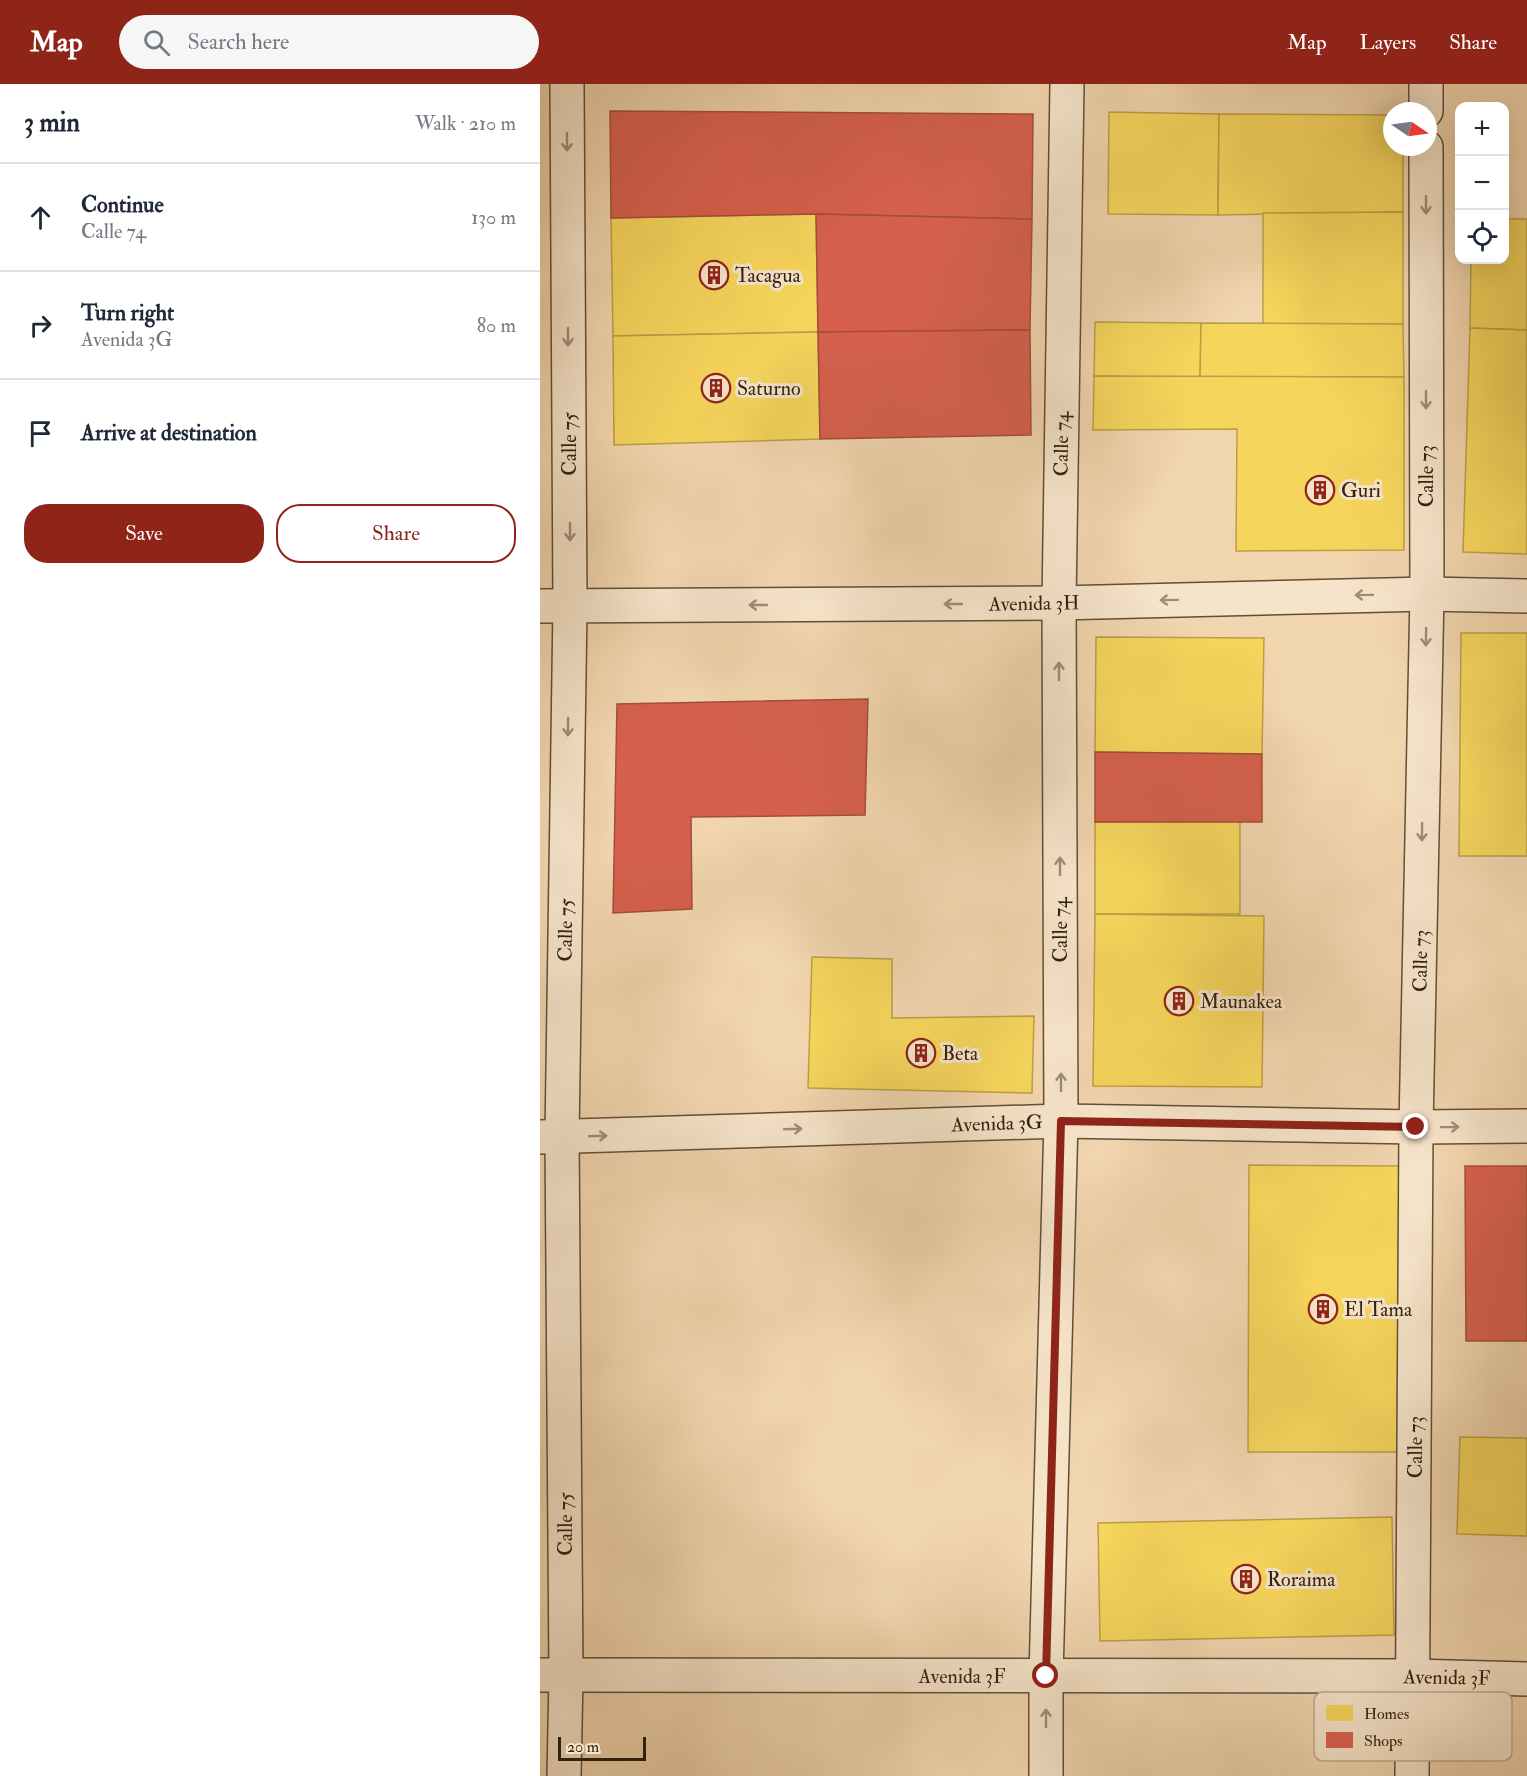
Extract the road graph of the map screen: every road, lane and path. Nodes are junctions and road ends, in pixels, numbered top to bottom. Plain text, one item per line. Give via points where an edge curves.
1 (567, 84) edge
2 (1067, 84) edge
3 (1426, 84) edge
4 (1426, 102) edge
5 (1426, 156) edge
6 (1426, 594) junction
7 (1527, 596) edge
8 (1059, 603) junction
9 (555, 606) edge
10 (1061, 1121) junction
11 (1527, 1126) edge
12 (1416, 1127) junction
13 (551, 1137) edge
14 (553, 1675) edge
15 (1046, 1676) junction
16 (1413, 1676) junction
17 (1527, 1678) edge
18 (1413, 1692) edge
19 (1412, 1761) edge
20 (564, 1776) edge
21 (1046, 1776) edge
22 (1412, 1776) edge

1 -> 9 street, Calle 75
2 - 8 street, Calle 74
3 - 4 street
5 -> 6 street, Calle 73
6 - 7 street, Avenida 3H
6 -> 8 street, Avenida 3H
6 -> 12 street, Calle 73
8 -> 9 street, Avenida 3H
10 -> 8 street, Calle 74
9 -> 13 street, Calle 75
10 - 12 street, Avenida 3G
13 -> 10 street, Avenida 3G
10 - 15 street, Calle 74
12 -> 11 street, Avenida 3G
12 - 16 street, Calle 73
13 - 14 street, Calle 75
14 - 15 street, Avenida 3F
14 - 20 street, Calle 75
15 - 16 street, Avenida 3F
21 -> 15 street, Calle 74
16 - 17 street, Avenida 3F
16 - 18 street, Calle 73
19 - 22 street, Calle 73

